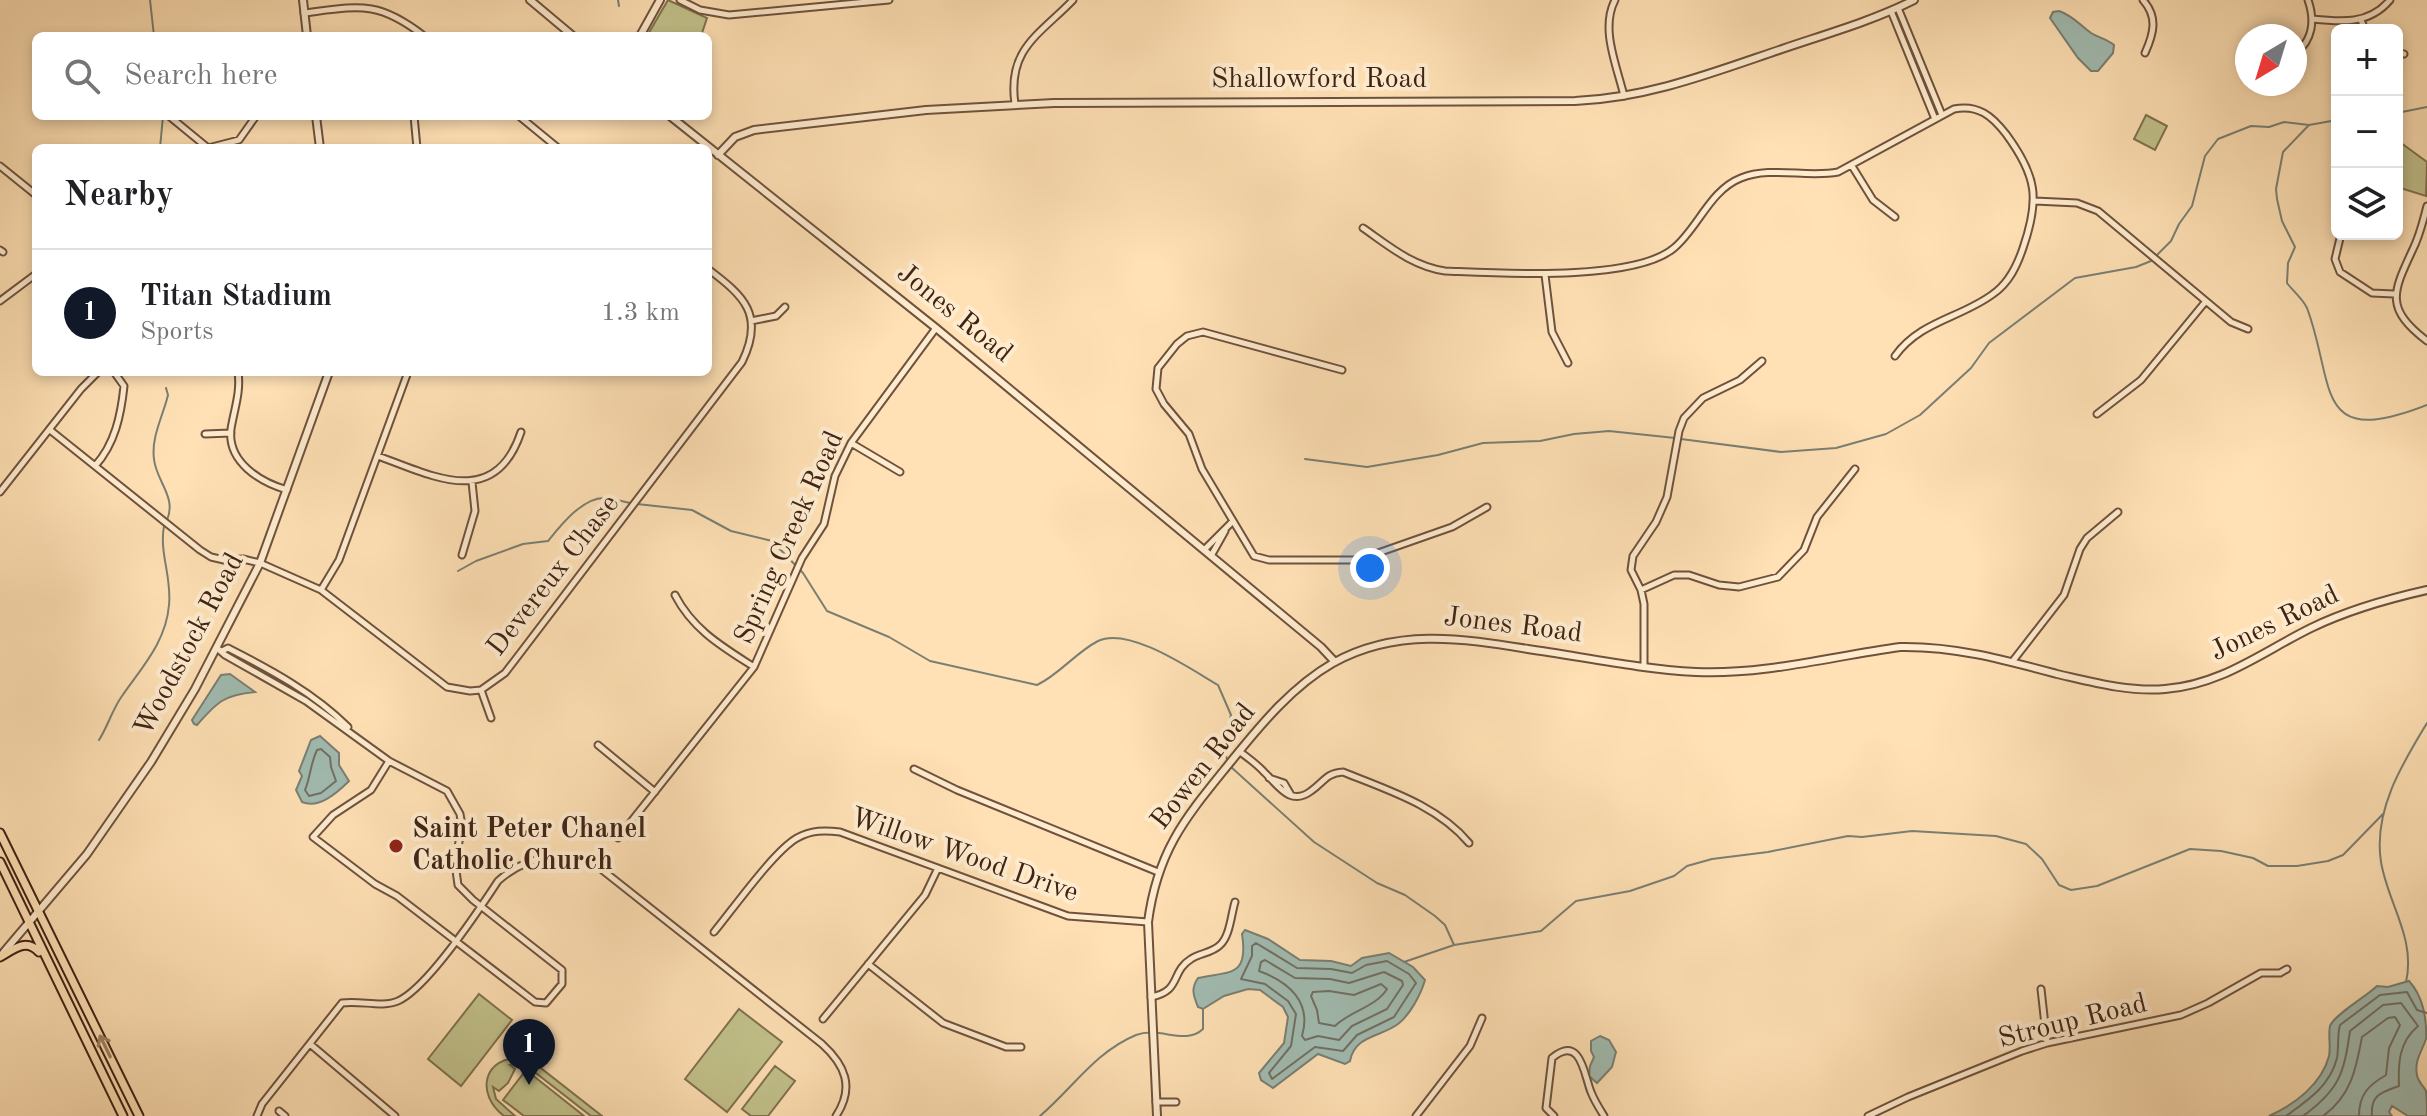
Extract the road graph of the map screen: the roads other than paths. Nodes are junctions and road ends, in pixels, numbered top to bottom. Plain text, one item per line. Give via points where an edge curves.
1 (303, 0) edge
2 (530, 0) edge
3 (660, 0) edge
4 (680, 0) edge
5 (889, 0) edge
6 (1073, 0) edge
7 (1615, 0) edge
8 (1914, 0) edge
9 (2143, 0) edge
10 (2308, 0) edge
11 (2390, 0) edge
12 (363, 3) edge
13 (1894, 10) junction
14 (304, 13) junction
15 (2312, 19) junction
16 (2361, 20) junction
17 (2363, 24) edge
18 (306, 32) edge
19 (419, 32) edge
20 (568, 32) edge
21 (642, 32) edge
22 (2307, 39) edge
23 (2145, 53) dead end
24 (1624, 97) junction
25 (1015, 104) junction
26 (1942, 115) junction
27 (1935, 119) junction
28 (174, 120) edge
29 (253, 120) edge
30 (316, 120) edge
31 (414, 120) edge
32 (524, 120) edge
33 (675, 120) edge
34 (203, 144) edge
35 (224, 144) edge
36 (320, 144) edge
37 (417, 144) edge
38 (553, 144) edge
39 (704, 144) edge
40 (712, 150) edge
41 (718, 155) junction
42 (1852, 166) junction
43 (2, 168) edge
44 (0, 176) edge
45 (32, 192) edge
46 (2035, 201) junction
47 (2427, 206) edge
48 (1895, 217) dead end
49 (1363, 228) dead end
50 (2340, 240) edge
51 (712, 272) edge
52 (1545, 275) junction
53 (32, 277) edge
54 (2394, 294) junction
55 (0, 301) edge
56 (2206, 301) junction
57 (785, 307) dead end
58 (751, 321) junction
59 (936, 328) junction
60 (2248, 329) dead end
61 (2427, 341) edge
62 (1895, 356) dead end
63 (1762, 361) dead end
64 (1568, 363) dead end
65 (1342, 370) dead end
66 (94, 376) edge
67 (117, 376) edge
68 (238, 376) edge
69 (328, 376) edge
70 (407, 376) edge
71 (2097, 414) dead end
72 (50, 430) junction
73 (521, 432) dead end
74 (231, 433) junction
75 (205, 434) dead end
76 (851, 443) junction
77 (378, 456) junction
78 (95, 466) junction
79 (1855, 469) dead end
80 (900, 472) dead end
81 (472, 482) junction
82 (288, 490) junction
83 (0, 492) edge
84 (1487, 507) dead end
85 (2118, 512) dead end
86 (1232, 522) junction
87 (1225, 530) junction
88 (1204, 550) junction
89 (462, 555) dead end
90 (1211, 556) junction
91 (260, 563) junction
92 (321, 590) junction
93 (1641, 590) junction
94 (2427, 590) edge
95 (675, 595) dead end
96 (220, 650) junction
97 (1335, 662) junction
98 (2012, 662) junction
99 (1644, 666) junction
100 (754, 667) junction
101 (481, 690) junction
102 (491, 718) dead end
103 (598, 745) dead end
104 (1239, 751) junction
105 (389, 761) junction
106 (914, 769) dead end
107 (655, 792) junction
108 (0, 833) edge
109 (618, 838) dead end
110 (1469, 843) dead end
111 (0, 862) edge
112 (938, 868) junction
113 (1158, 872) junction
114 (1235, 902) dead end
115 (481, 906) junction
116 (39, 911) junction
117 (1148, 922) junction
118 (29, 923) junction
119 (714, 932) dead end
120 (455, 941) junction
121 (0, 957) edge
122 (45, 958) junction
123 (868, 964) junction
124 (2287, 969) dead end
125 (2041, 989) dead end
126 (1150, 997) junction
127 (1482, 1018) dead end
128 (823, 1019) dead end
129 (2047, 1043) junction
130 (310, 1044) junction
131 (1021, 1047) dead end
132 (1156, 1102) junction
133 (1176, 1102) dead end
134 (279, 1111) dead end
135 (1599, 1113) edge
136 (123, 1116) edge
137 (139, 1116) edge
138 (257, 1116) edge
139 (285, 1116) edge
140 (395, 1116) edge
141 (836, 1116) edge
142 (1157, 1116) edge
143 (1416, 1116) edge
144 (1554, 1116) edge
145 (1604, 1116) edge
146 (1868, 1116) edge

1 - 14 street
2 - 20 street
3 - 21 street
4 - 5 street via 729,15
6 - 25 street via 1025,47 1014,75
7 - 24 street via 1608,29
8 - 13 street, Shallowford Road
9 - 23 street via 2154,24
10 - 15 street
11 - 16 street
12 - 14 street
12 - 19 street via 400,16
13 - 24 street, Shallowford Road via 1675,85
13 - 26 street
13 - 27 street
14 - 18 street
15 - 16 street
15 - 22 street
16 - 17 street
24 - 25 street, Shallowford Road
25 - 41 street, Shallowford Road via 754,130 735,137
26 - 27 street
26 - 46 street via 1968,108 1993,118 2026,162
27 - 42 street
28 - 34 street
29 - 35 street via 239,140
30 - 36 street
31 - 37 street
32 - 38 street
33 - 39 street, Jones Road
40 - 41 street, Jones Road
41 - 59 street, Jones Road
42 - 48 street via 1873,200
42 - 52 street via 1824,175 1743,177 1723,190 1681,242 1660,258
43 - 44 street
43 - 45 street
46 - 56 street via 2077,203 2098,211
46 - 62 street via 2018,262 2004,285 1920,330
47 - 54 street
49 - 52 street via 1430,269
50 - 54 street via 2335,259 2340,272 2372,293
51 - 58 street via 739,294
52 - 64 street via 1552,332
53 - 55 street
54 - 61 street via 2405,323
56 - 60 street
56 - 71 street via 2141,380
57 - 58 street via 776,316
58 - 101 street, Devereux Chase via 742,362 505,673
59 - 76 street, Spring Creek Road
59 - 88 street, Jones Road
63 - 93 street via 1740,380 1703,398 1684,418 1667,497 1633,556 1631,570
65 - 86 street via 1203,332 1181,340 1161,362 1155,380 1160,397 1189,434
66 - 72 street
67 - 78 street via 124,386 123,399 113,439
68 - 74 street
69 - 82 street, Woodstock Road
70 - 77 street
72 - 78 street, Devereux Chase
72 - 83 street
73 - 81 street via 500,467
74 - 75 street
74 - 82 street via 236,451 254,476
76 - 80 street
76 - 100 street, Spring Creek Road via 835,476 824,524 802,558
77 - 81 street via 441,479
77 - 92 street via 339,560
78 - 91 street, Devereux Chase via 211,557
79 - 93 street via 1817,517 1804,550 1778,577 1739,587 1674,575
81 - 89 street via 473,522
82 - 91 street, Woodstock Road
84 - 86 street via 1452,527 1350,561 1259,559
85 - 98 street via 2087,538 2064,595
86 - 87 street
87 - 88 street
87 - 90 street
88 - 90 street, Jones Road
90 - 97 street, Jones Road
91 - 92 street, Devereux Chase
91 - 96 street, Woodstock Road
92 - 101 street, Devereux Chase via 434,679 457,690
93 - 99 street
94 - 98 street, Jones Road via 2339,616 2229,673 2178,688 2121,688
95 - 100 street via 702,631
96 - 105 street via 228,648 298,687
96 - 116 street, Woodstock Road via 151,762 84,858
97 - 99 street, Jones Road via 1384,643 1438,637
97 - 104 street, Bowen Road via 1292,692
98 - 99 street, Jones Road via 1920,647 1759,670 1699,672
100 - 107 street, Spring Creek Road
101 - 102 street
103 - 107 street
104 - 110 street via 1269,778 1284,783 1292,796 1308,794 1324,777 1343,772 1415,801 1453,825
104 - 113 street, Bowen Road via 1183,822
105 - 115 street via 451,796 462,826 455,878
105 - 120 street via 371,790 333,815 313,837
106 - 113 street
107 - 109 street, Spring Creek Road
108 - 116 main road
111 - 118 main road
112 - 117 street, Willow Wood Drive via 1068,916
112 - 119 street, Willow Wood Drive via 840,832 810,833 784,848
112 - 123 street via 925,895
113 - 117 street, Bowen Road
114 - 126 street via 1221,945 1192,958 1167,993
115 - 120 street
115 - 120 street via 562,970 562,984 546,1003 535,1002
115 - 141 street via 510,871 549,856 587,861 601,869 832,1053 845,1076 845,1100
116 - 118 street, Woodstock Road
137 -> 116 main road
117 - 126 street, Bowen Road
118 - 121 street, Woodstock Road
118 - 122 main road
120 - 130 street via 415,991 385,1004 342,1003
121 - 122 main road via 24,944 33,945
122 - 136 main road
123 - 128 street
123 - 131 street via 943,1023 1006,1047
124 - 129 street, Stroup Road via 2261,973 2181,1015
125 - 129 street
126 - 132 street, Bowen Road
127 - 143 street via 1470,1046
129 - 146 street, Stroup Road
130 - 138 street
130 - 140 street
132 - 133 street
132 - 142 street, Bowen Road
134 - 139 street
135 - 144 street via 1583,1063 1568,1051 1552,1058 1546,1108
135 - 145 street

